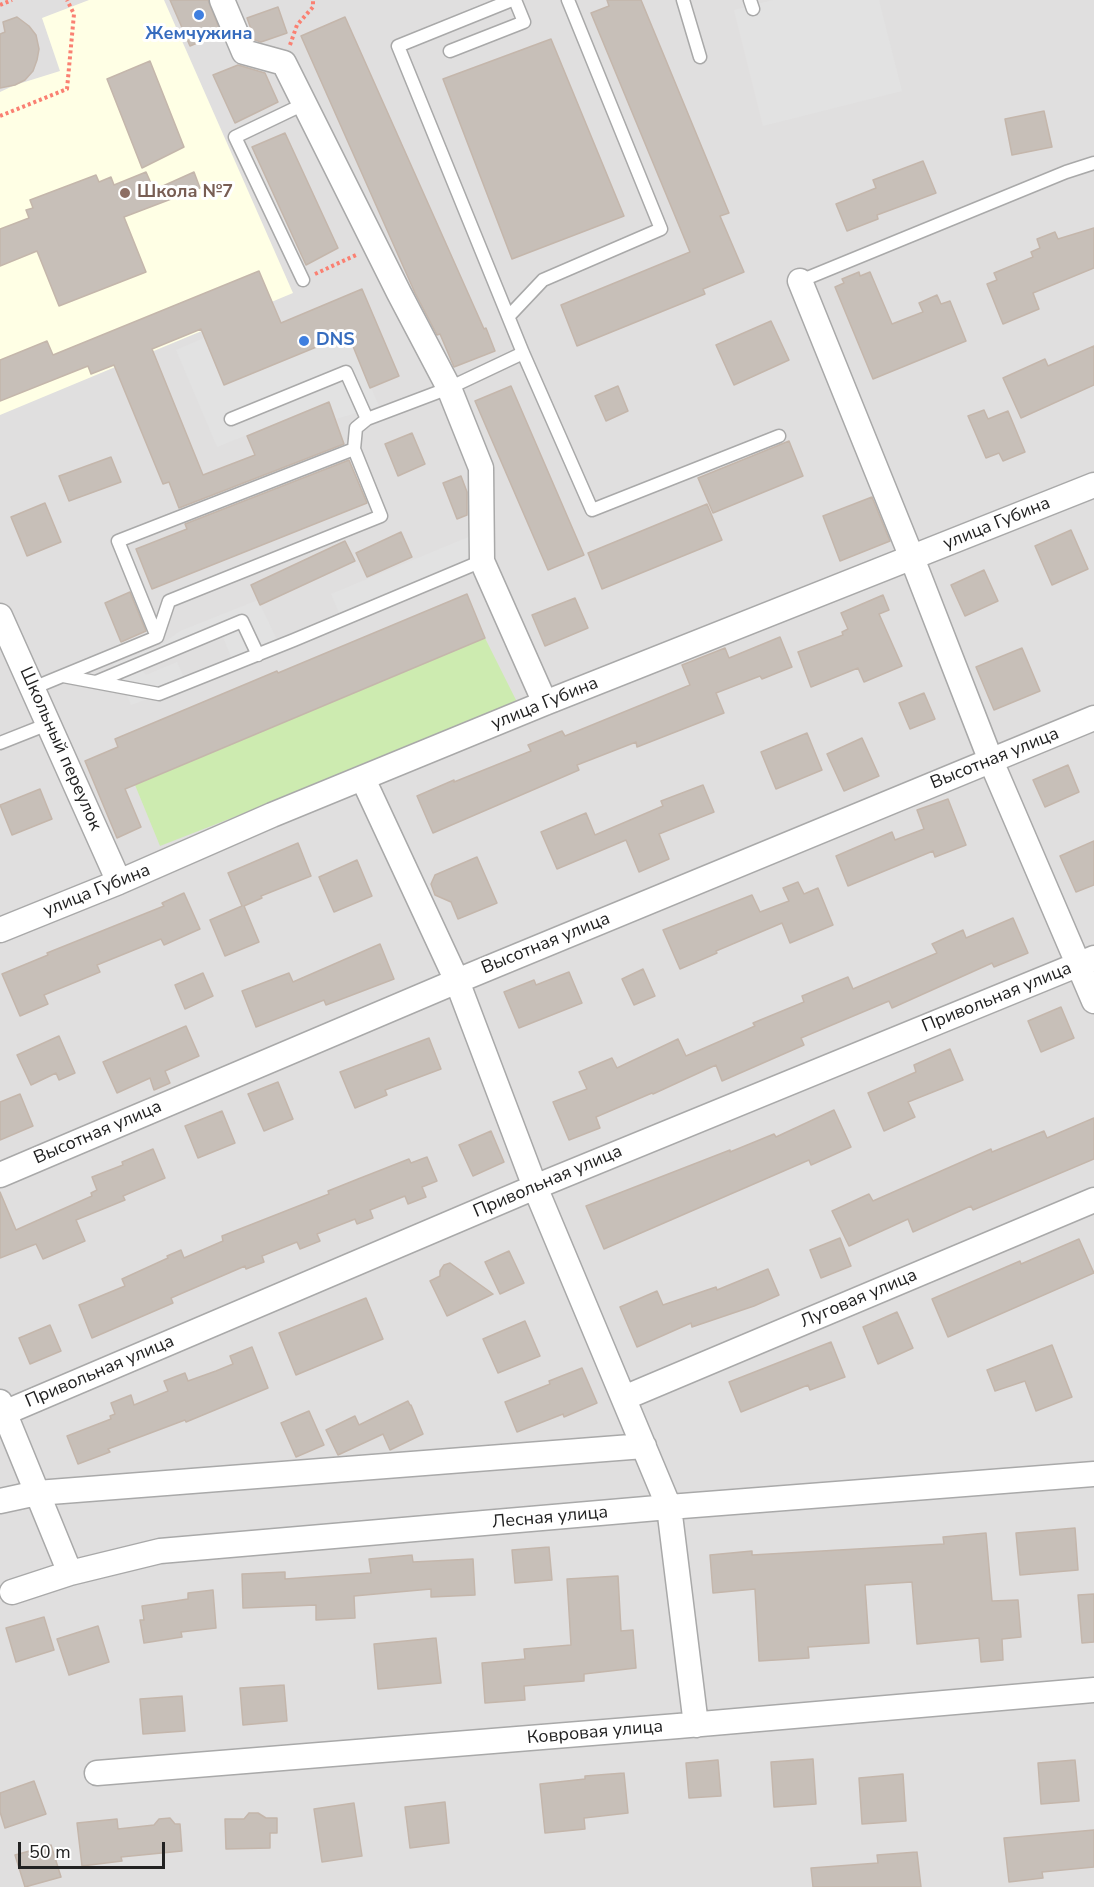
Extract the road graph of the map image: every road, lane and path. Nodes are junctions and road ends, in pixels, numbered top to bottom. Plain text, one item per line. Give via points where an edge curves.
1 (12, 0) edge
2 (67, 0) edge
3 (222, 0) edge
4 (313, 0) edge
5 (514, 0) edge
6 (568, 0) edge
7 (683, 0) edge
8 (0, 5) edge
9 (450, 51) dead end
10 (700, 57) dead end
11 (284, 63) junction
12 (306, 103) junction
13 (0, 116) edge
14 (1094, 163) edge
15 (356, 255) dead end
16 (303, 280) joint
17 (800, 281) joint
18 (509, 316) junction
19 (523, 352) junction
20 (449, 388) junction
21 (367, 419) junction
22 (231, 420) dead end
23 (779, 436) dead end
24 (354, 449) junction
25 (1094, 485) edge
26 (912, 558) junction
27 (482, 561) junction
28 (0, 616) edge
29 (157, 637) junction
30 (258, 655) junction
31 (63, 676) junction
32 (95, 682) junction
33 (33, 688) junction
34 (545, 703) junction
35 (1094, 718) edge
36 (48, 724) junction
37 (0, 744) edge
38 (991, 761) junction
39 (363, 779) junction
40 (119, 882) junction
41 (0, 930) edge
42 (1087, 961) edge
43 (457, 981) junction
44 (1094, 1001) edge
45 (0, 1175) edge
46 (535, 1187) junction
47 (1094, 1200) edge
48 (624, 1398) junction
49 (2, 1407) edge
50 (644, 1446) junction
51 (1094, 1474) edge
52 (37, 1492) junction
53 (0, 1501) edge
54 (669, 1507) junction
55 (70, 1573) junction
56 (12, 1592) dead end
57 (1094, 1690) edge
58 (696, 1725) junction
59 (97, 1773) dead end

1 - 8 path
2 - 13 path via 74,14 67,89
3 - 11 street via 243,52
4 - 11 path via 313,7 297,25
5 - 9 lane via 524,22
5 - 18 lane via 398,46
6 - 18 lane via 661,230 543,280
7 - 10 lane
11 - 12 street
12 - 16 lane via 235,137
12 - 20 street
14 - 17 lane
15 - 16 path
17 - 26 street
18 - 19 lane
19 - 20 lane
19 - 23 lane via 592,510
20 - 21 lane
20 - 27 street via 480,468
21 - 22 lane via 346,372
21 - 24 lane via 356,428
24 - 29 lane via 381,516 169,601
24 - 29 lane via 118,541
25 - 26 street, улица Губина
26 - 34 street, улица Губина
26 - 38 street
27 - 30 lane
27 - 34 street
28 - 33 street, Школьный переулок
29 - 31 lane
30 - 32 lane via 159,694
30 - 32 lane via 242,621
31 - 32 lane
31 - 33 lane
33 - 36 street, Школьный переулок
34 - 39 street, улица Губина
35 - 38 street, Высотная улица
36 - 37 lane
36 - 40 street, Школьный переулок
38 - 42 street
38 - 43 street, Высотная улица
39 - 40 street, улица Губина
39 - 43 street
40 - 41 street, улица Губина
42 - 44 street
42 - 46 street, Привольная улица
43 - 45 street, Высотная улица
43 - 46 street
46 - 48 street
46 - 49 street, Привольная улица
47 - 48 street, Луговая улица
48 - 50 street
49 - 52 street
50 - 52 street
50 - 54 street
51 - 54 street, Лесная улица
52 - 53 street
52 - 55 street
54 - 55 street, Лесная улица via 160,1551
54 - 58 street
55 - 56 street, Лесная улица
57 - 58 street, Ковровая улица
58 - 59 street, Ковровая улица

